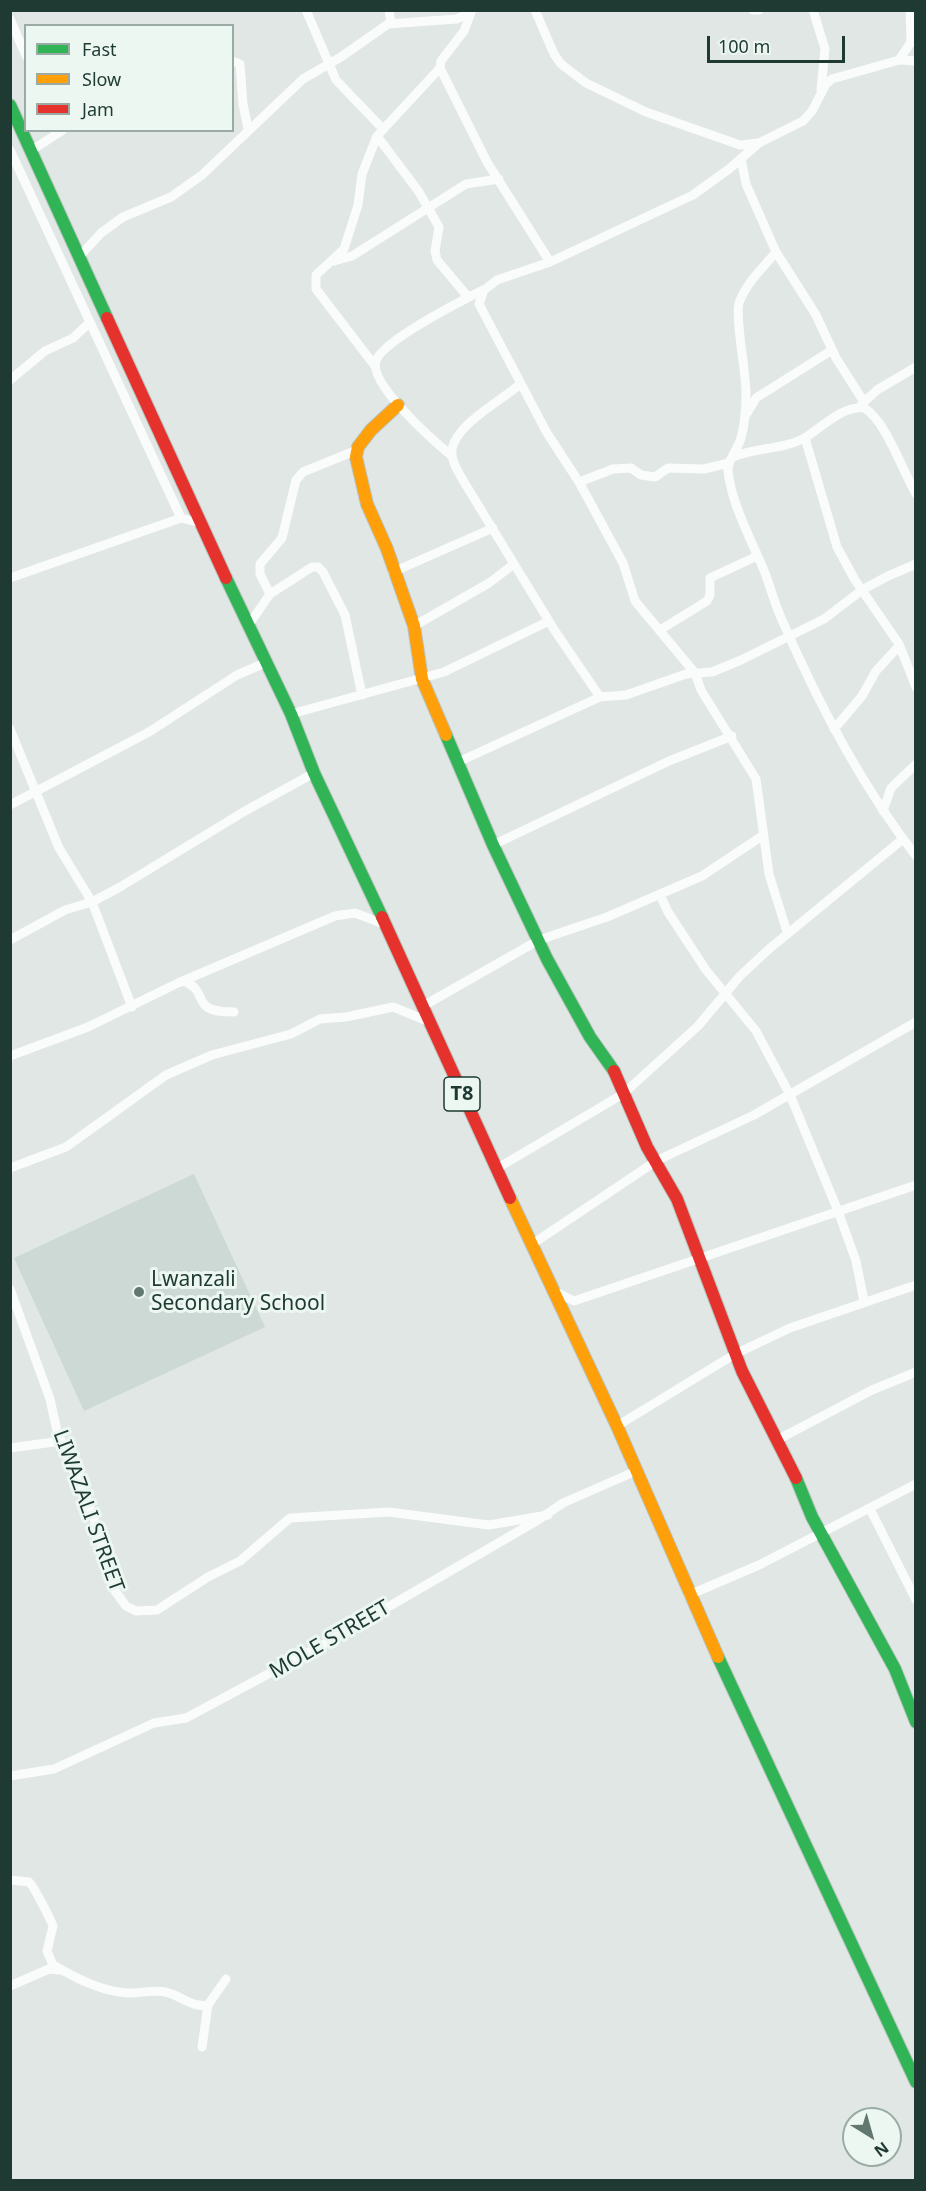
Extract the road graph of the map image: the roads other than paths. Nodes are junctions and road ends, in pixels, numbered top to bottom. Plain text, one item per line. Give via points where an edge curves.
1 (306, 10) edge
2 (389, 10) edge
3 (535, 10) edge
4 (753, 10) edge
5 (759, 10) edge
6 (813, 10) edge
7 (910, 10) edge
8 (472, 11) edge
9 (10, 19) edge
10 (391, 23) junction
11 (912, 47) edge
12 (24, 51) edge
13 (899, 60) junction
14 (915, 61) edge
15 (234, 62) edge
16 (328, 66) junction
17 (440, 68) junction
18 (821, 92) junction
19 (10, 105) edge
20 (248, 129) junction
21 (60, 132) edge
22 (380, 132) junction
23 (759, 143) junction
24 (10, 150) edge
25 (32, 150) junction
26 (741, 158) junction
27 (498, 179) junction
28 (428, 208) junction
29 (776, 252) junction
30 (79, 256) junction
31 (550, 261) junction
32 (329, 262) junction
33 (484, 290) junction
34 (468, 297) junction
35 (88, 324) junction
36 (832, 350) junction
37 (375, 366) junction
38 (915, 367) edge
39 (10, 380) edge
40 (520, 384) junction
41 (398, 405) junction
42 (862, 405) junction
43 (745, 417) junction
44 (805, 438) junction
45 (357, 450) junction
46 (452, 456) junction
47 (731, 460) junction
48 (579, 482) junction
49 (915, 494) edge
50 (181, 518) junction
51 (201, 523) junction
52 (493, 528) junction
53 (757, 556) junction
54 (514, 564) junction
55 (915, 564) edge
56 (393, 573) junction
57 (10, 578) edge
58 (862, 591) junction
59 (270, 594) junction
60 (549, 621) junction
61 (248, 626) junction
62 (414, 626) junction
63 (660, 630) junction
64 (789, 636) junction
65 (899, 646) junction
66 (265, 663) junction
67 (695, 674) junction
68 (422, 679) junction
69 (915, 687) edge
70 (362, 695) junction
71 (600, 697) junction
72 (291, 714) junction
73 (10, 729) edge
74 (834, 729) junction
75 (732, 736) junction
76 (458, 762) junction
77 (915, 764) edge
78 (314, 772) junction
79 (37, 792) junction
80 (10, 805) edge
81 (883, 811) junction
82 (762, 836) junction
83 (903, 839) junction
84 (493, 845) junction
85 (915, 856) edge
86 (660, 895) junction
87 (92, 902) junction
88 (387, 926) junction
89 (787, 932) junction
90 (10, 940) edge
91 (539, 940) junction
92 (184, 981) junction
93 (726, 993) junction
94 (423, 1006) junction
95 (132, 1007) junction
96 (234, 1012) dead end
97 (431, 1022) junction
98 (915, 1022) edge
99 (10, 1056) edge
100 (623, 1094) junction
101 (790, 1095) junction
102 (656, 1161) junction
103 (10, 1168) edge
104 (496, 1168) junction
105 (915, 1185) edge
106 (838, 1211) junction
107 (531, 1245) junction
108 (701, 1259) junction
109 (915, 1285) edge
110 (549, 1286) junction
111 (10, 1289) edge
112 (864, 1301) junction
113 (735, 1354) junction
114 (915, 1372) edge
115 (617, 1426) junction
116 (777, 1440) junction
117 (61, 1441) junction
118 (10, 1448) edge
119 (636, 1471) junction
120 (915, 1484) edge
121 (870, 1509) junction
122 (548, 1515) junction
123 (820, 1532) junction
124 (690, 1595) junction
125 (915, 1600) edge
126 (915, 1722) edge
127 (10, 1776) edge
128 (10, 1881) edge
129 (60, 1970) junction
130 (226, 1979) dead end
131 (10, 1986) edge
132 (208, 2005) junction
133 (202, 2047) dead end
134 (911, 2061) edge
135 (915, 2082) edge

1 - 16 street
2 - 10 street
3 - 23 street via 561,64 599,91 725,141 748,146
4 - 5 street
6 - 18 street via 825,49
7 - 11 street
8 - 10 street via 457,19
8 - 17 street via 464,32 441,61
9 - 12 street
10 - 16 street
11 - 13 street
13 - 14 street
13 - 18 street via 832,79
15 - 20 street via 240,64
16 - 20 street via 303,79
16 - 22 street
17 - 22 street
17 - 27 street
18 - 23 street via 803,121
19 - 25 main road, T8
20 - 30 street via 202,175 171,197 123,217 100,233
21 - 25 street
22 - 28 street
22 - 32 street via 362,174 350,235 344,249
23 - 26 street
24 - 35 street
25 - 30 main road, T8
26 - 29 street via 746,184
26 - 31 street via 693,195
27 - 28 street via 466,184
27 - 31 street
28 - 32 street via 352,256
28 - 34 street via 439,227 437,260
29 - 36 street via 816,315
29 - 43 street via 751,281 739,304
30 - 51 main road, T8
31 - 33 street via 497,280
32 - 37 street via 315,275 316,289
33 - 34 street
33 - 40 street via 479,300 481,310
34 - 37 street via 389,347
35 - 39 street via 73,338 45,351
35 - 50 street
36 - 42 street
36 - 43 street via 756,398
37 - 41 street
38 - 42 street via 877,390
40 - 46 street via 466,427 458,436
40 - 48 street
41 - 45 main road via 371,430
41 - 46 street
42 - 44 street
42 - 49 street via 876,418
43 - 47 street
44 - 47 street via 759,448
44 - 58 street via 832,535
45 - 56 main road via 363,492
45 - 59 street via 303,472 296,480 282,538 260,564 260,574
46 - 52 street
47 - 48 street via 704,469 666,468 655,477 641,475 632,468 613,469
47 - 53 street via 730,481
48 - 63 street via 624,563 635,601
50 - 51 street
50 - 57 street
51 - 61 main road, T8
52 - 54 street
52 - 56 street
53 - 63 street via 710,578 707,602
53 - 64 street
54 - 60 street
54 - 62 street
55 - 58 street
56 - 62 main road
58 - 64 street via 824,619
58 - 65 street
59 - 61 street
59 - 70 street via 312,567 323,572 345,615
60 - 68 street via 466,663
60 - 71 street
61 - 66 main road, T8
62 - 68 main road
63 - 67 street
64 - 67 street via 720,669
64 - 74 street
65 - 69 street
65 - 74 street
66 - 72 main road, T8
66 - 79 street via 237,675 167,721
67 - 71 street via 626,695
67 - 75 street
68 - 70 street
68 - 76 main road
70 - 72 street
71 - 76 street
72 - 78 main road, T8
73 - 79 street
74 - 81 street
75 - 82 street via 756,779
75 - 84 street via 669,761
76 - 84 main road
77 - 81 street via 891,788
78 - 87 street
78 - 88 main road, T8
79 - 80 street
79 - 87 street via 62,855
81 - 83 street
82 - 86 street via 718,866
82 - 89 street
83 - 85 street
83 - 89 street
84 - 91 main road
86 - 91 street
86 - 93 street via 688,944
87 - 90 street via 65,910
87 - 95 street
88 - 92 street via 349,912
88 - 94 main road, T8
89 - 93 street
91 - 94 street
91 - 100 main road
92 - 95 street
92 - 96 street via 209,1010
93 - 100 street via 698,1026
93 - 101 street via 756,1032
94 - 97 main road, T8
95 - 99 street
97 - 103 street via 393,1007 320,1019 291,1034 212,1055 166,1075 66,1147
97 - 104 main road, T8
98 - 101 street
100 - 102 main road
100 - 104 street
101 - 102 street via 734,1126
101 - 106 street
102 - 107 street
102 - 108 main road via 677,1198
104 - 107 main road, T8
105 - 106 street
106 - 108 street
106 - 112 street via 856,1261
107 - 110 main road, T8
108 - 110 street via 574,1301
108 - 113 main road
109 - 112 street
110 - 115 main road, T8
111 - 117 street, LIWAZALI STREET
112 - 113 street via 790,1328
113 - 115 street
113 - 116 main road
114 - 116 street
115 - 119 main road, T8
116 - 123 main road
117 - 118 street
117 - 122 street, LIWAZALI STREET via 93,1515 115,1591 126,1606 136,1611 157,1610 240,1561 290,1518 389,1512 489,1526
119 - 122 street, MOLE STREET via 562,1503
119 - 124 main road, T8
120 - 121 street
121 - 123 street
121 - 125 street
122 - 127 street, MOLE STREET via 326,1643 186,1718 154,1723 54,1769
123 - 124 street via 759,1565
123 - 126 main road via 895,1669
124 - 134 main road, T8
128 - 129 street via 29,1882 34,1887 53,1926 48,1958
129 - 131 street via 49,1970
129 - 132 street via 127,1993 162,1991 197,2006
130 - 132 street
132 - 133 street
134 - 135 main road, T8

